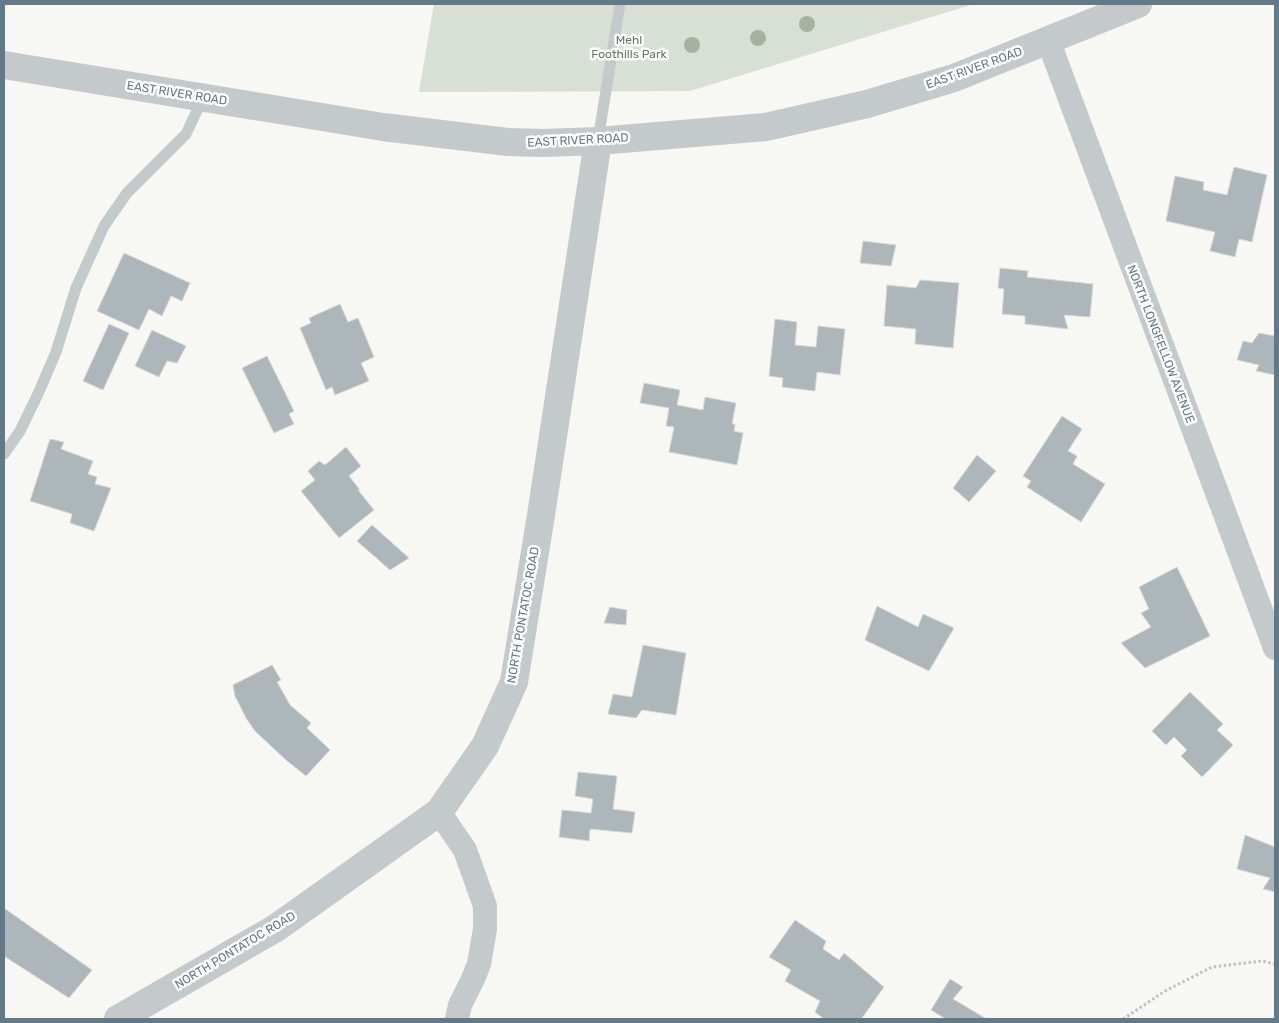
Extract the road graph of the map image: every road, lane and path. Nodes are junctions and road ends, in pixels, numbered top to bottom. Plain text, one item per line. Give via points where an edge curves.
1 (620, 4) edge
2 (1138, 4) edge
3 (1048, 40) junction
4 (4, 65) edge
5 (203, 97) junction
6 (598, 140) junction
7 (4, 454) edge
8 (1275, 648) edge
9 (439, 812) junction
10 (1275, 964) edge
11 (118, 1019) edge
12 (457, 1019) edge
13 (1123, 1019) edge

1 - 6 lane
2 - 3 street, EAST RIVER ROAD
3 - 6 street, EAST RIVER ROAD via 954,78 867,104 784,123
3 - 8 street, NORTH LONGFELLOW AVENUE
4 - 5 street, EAST RIVER ROAD
5 - 6 street, EAST RIVER ROAD via 383,127 508,142
5 - 7 lane via 186,134 126,193 104,226 76,288 56,352 38,394 20,431
6 - 9 street, NORTH PONTATOC ROAD via 514,682 485,746
9 - 11 street, NORTH PONTATOC ROAD via 276,928
9 - 12 street via 466,850 485,906 479,964
10 - 13 path via 1262,961 1212,966 1165,991

